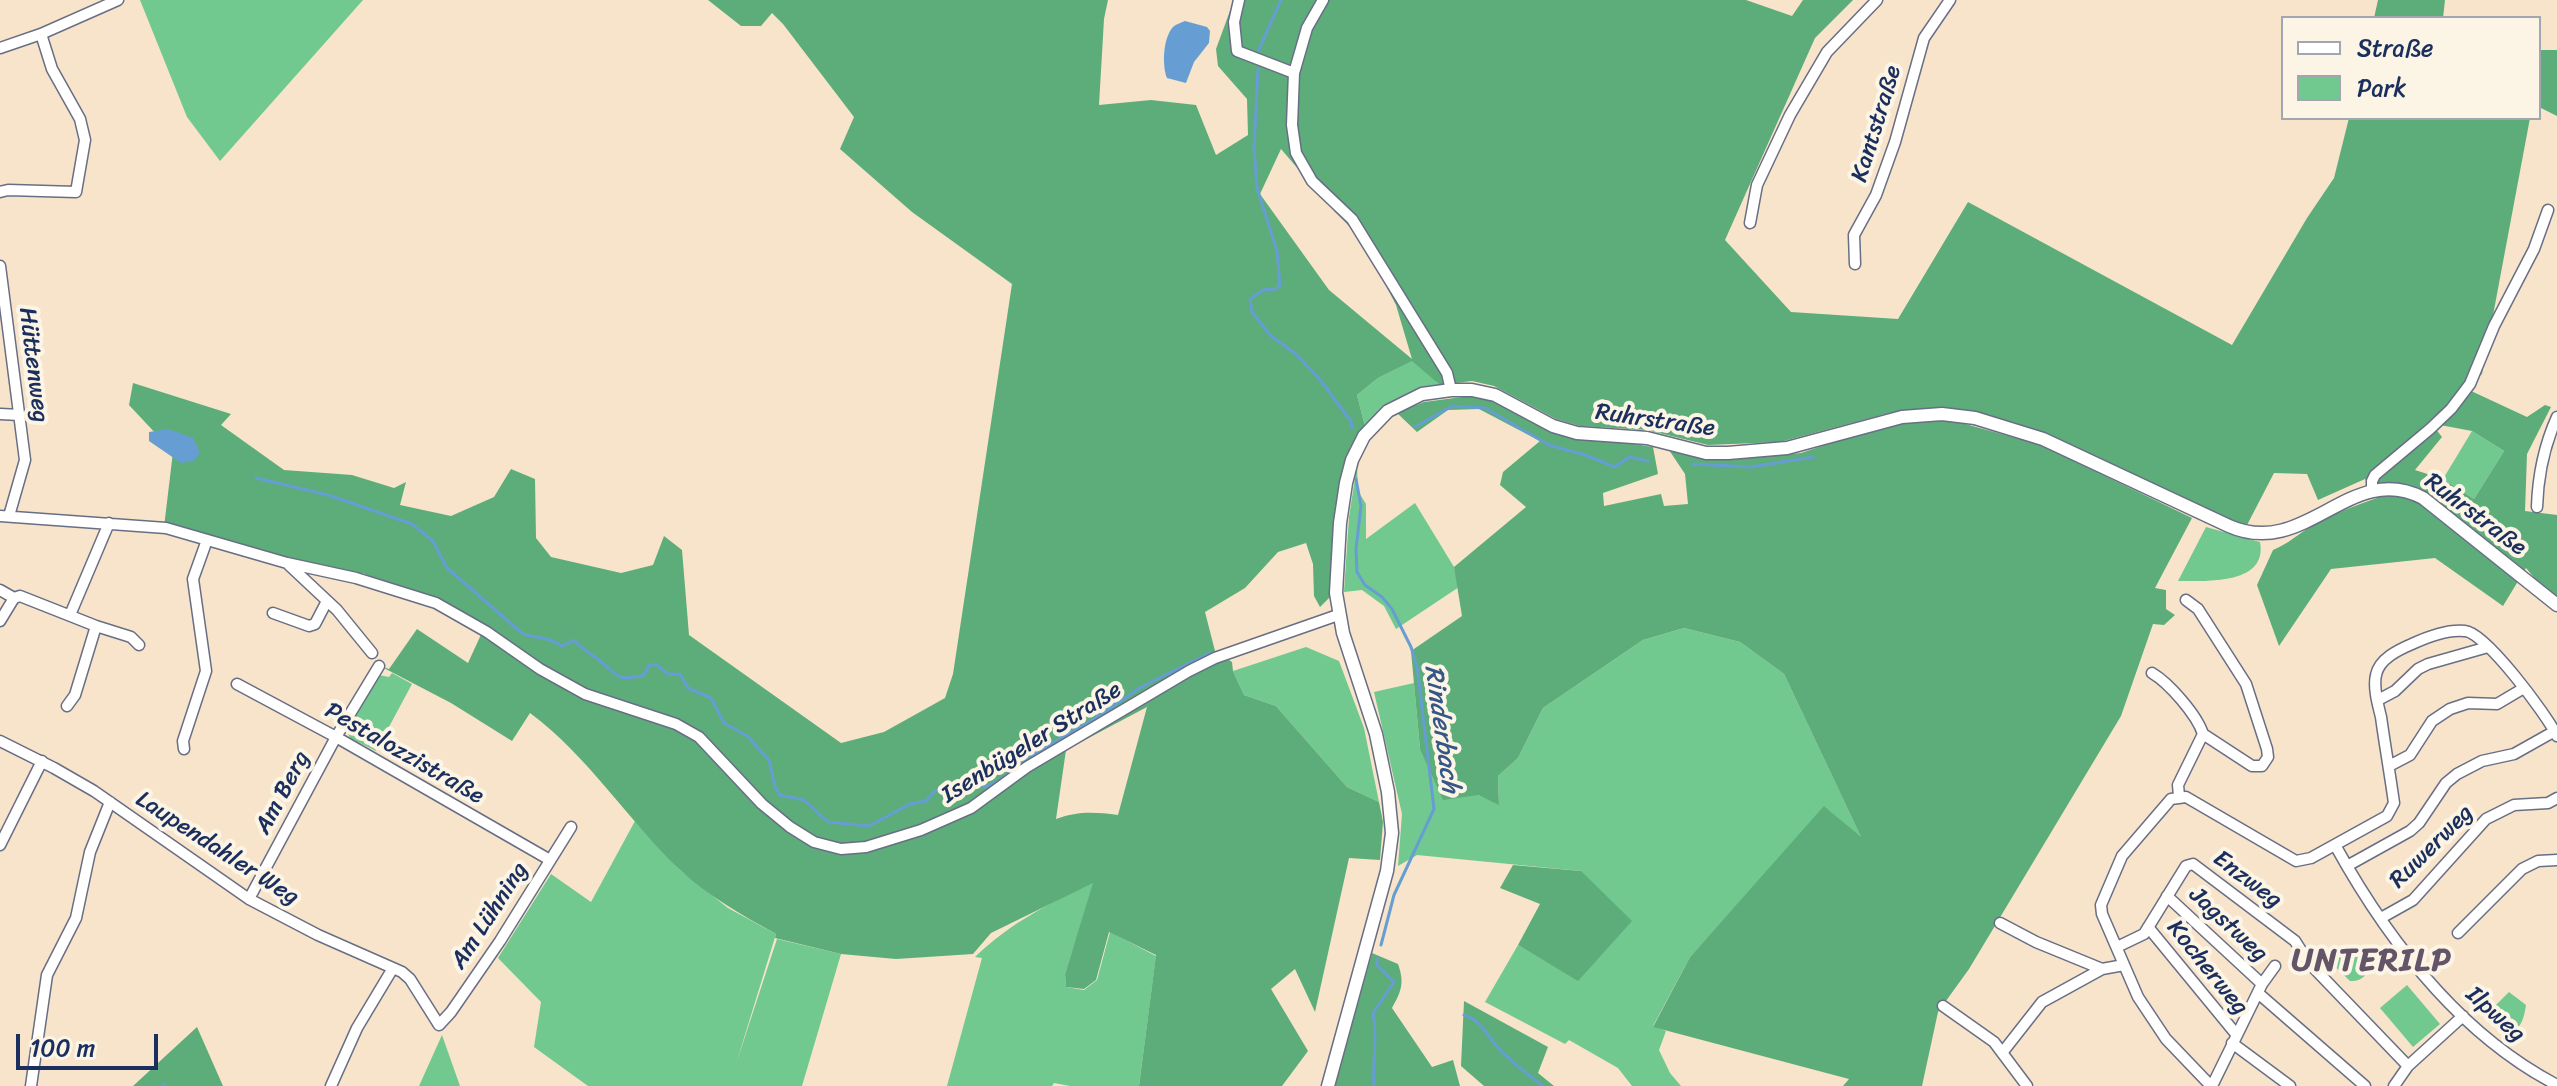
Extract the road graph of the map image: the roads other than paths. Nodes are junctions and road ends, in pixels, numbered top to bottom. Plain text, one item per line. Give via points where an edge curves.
1 (118, 0) edge
2 (1239, 0) edge
3 (1323, 0) edge
4 (1877, 0) edge
5 (1950, 0) edge
6 (41, 34) junction
7 (0, 48) edge
8 (1294, 73) junction
9 (0, 192) edge
10 (2548, 210) dead end
11 (1750, 223) dead end
12 (1855, 264) dead end
13 (0, 266) edge
14 (1451, 390) junction
15 (0, 414) edge
16 (20, 415) junction
17 (2557, 417) edge
18 (2372, 491) junction
19 (2537, 507) dead end
20 (4, 516) edge
21 (109, 523) junction
22 (207, 540) junction
23 (287, 563) junction
24 (0, 590) edge
25 (14, 598) junction
26 (2186, 600) dead end
27 (327, 601) junction
28 (2557, 605) edge
29 (273, 613) dead end
30 (70, 615) junction
31 (1338, 615) junction
32 (0, 621) edge
33 (96, 626) junction
34 (139, 645) dead end
35 (2488, 647) junction
36 (372, 653) dead end
37 (379, 666) dead end
38 (2152, 673) dead end
39 (237, 684) dead end
40 (2524, 688) junction
41 (2378, 700) junction
42 (67, 706) dead end
43 (2556, 733) edge
44 (2203, 734) junction
45 (336, 737) junction
46 (0, 741) edge
47 (184, 749) dead end
48 (42, 761) junction
49 (2389, 766) junction
50 (2179, 796) junction
51 (2557, 798) edge
52 (110, 802) junction
53 (571, 827) dead end
54 (0, 845) edge
55 (2335, 845) junction
56 (550, 860) junction
57 (2557, 860) edge
58 (2347, 866) junction
59 (2167, 896) junction
60 (249, 899) junction
61 (2381, 918) junction
62 (2000, 923) dead end
63 (2148, 927) junction
64 (2458, 933) dead end
65 (2117, 947) junction
66 (2124, 965) junction
67 (2275, 966) dead end
68 (393, 968) junction
69 (2102, 969) junction
70 (2260, 988) junction
71 (1943, 1006) dead end
72 (2463, 1016) junction
73 (439, 1025) joint
74 (2234, 1039) junction
75 (2002, 1053) junction
76 (2408, 1066) junction
77 (2557, 1085) edge
78 (31, 1086) edge
79 (331, 1086) edge
80 (1328, 1086) edge
81 (2027, 1086) edge
82 (2211, 1086) edge
83 (2290, 1086) edge
84 (2365, 1086) edge
85 (2394, 1086) edge

1 - 6 street
2 - 8 street via 1234,22 1237,51
3 - 8 street via 1307,28
4 - 11 street via 1827,52 1790,115 1757,185
5 - 12 street, Kantstraße via 1924,38 1895,142 1854,235
6 - 7 street
6 - 9 street via 85,140 76,192
8 - 14 street via 1296,153 1312,181 1352,219 1447,373
10 - 18 street via 2470,384 2451,409 2375,475
13 - 16 street, Hüttenweg
14 - 18 main road, Ruhrstraße via 1495,395 1577,433 1647,438 1706,453 1787,448 1902,417 1975,418 2043,439 2256,534 2291,529
14 - 31 main road, Ruhrstraße via 1404,401 1364,436 1352,460 1340,523
15 - 16 street
16 - 20 street, Hüttenweg via 25,460
17 - 19 street via 2546,442
18 - 28 main road, Ruhrstraße via 2389,488 2423,498
20 - 21 street, Isenbügeler Straße
21 - 22 street, Isenbügeler Straße via 166,528
21 - 30 street
22 - 23 street, Isenbügeler Straße
22 - 47 street via 193,579 206,671
23 - 27 street, Isenbügeler Straße
23 - 31 street, Isenbügeler Straße via 436,603 585,694 676,724 699,737 790,827 814,842 841,849 866,847 940,823 1189,671
24 - 25 street
25 - 30 street
25 - 32 street
26 - 44 street via 2198,609 2246,684 2268,757 2262,766 2252,766
27 - 29 street via 309,626
27 - 36 street, Isenbügeler Straße
30 - 33 street
31 - 80 main road, Ruhrstraße via 1376,734 1392,833 1380,901
33 - 34 street via 131,637
33 - 42 street
35 - 40 street
35 - 41 street via 2428,664
35 - 41 street via 2468,630 2398,650 2376,672
37 - 45 street, Am Berg
38 - 44 street via 2163,679
39 - 45 street, Pestalozzistraße
40 - 43 street
40 - 49 street via 2497,704 2468,703 2450,709 2432,721 2410,755
41 - 49 street
43 - 58 street via 2457,774 2410,831
44 - 50 street via 2178,785
45 - 56 street, Pestalozzistraße
45 - 60 street, Am Berg
46 - 48 street, Laupendahler Weg
48 - 52 street, Laupendahler Weg
48 - 54 street
49 - 55 street via 2394,803 2387,816
50 - 55 street via 2296,861
50 - 65 street via 2162,808 2122,856 2101,905
51 - 61 street, Ruwerweg via 2514,805 2486,819 2413,900
52 - 60 street, Laupendahler Weg
52 - 78 street via 90,852 76,918 47,975
53 - 56 street, Am Lühning
55 - 58 street, Ilpweg
56 - 73 street, Am Lühning
57 - 64 street via 2522,869
58 - 61 street, Ilpweg
59 - 63 street, Enzweg
59 - 70 street, Jagstweg
59 - 76 street, Enzweg via 2186,866 2193,864 2295,941 2309,963
60 - 68 street, Laupendahler Weg
61 - 72 street, Ilpweg via 2410,961
62 - 69 street
63 - 65 street, Enzweg
63 - 74 street, Kocherweg
65 - 66 street
66 - 69 street
66 - 82 street via 2166,1039
67 - 70 street
68 - 73 street, Laupendahler Weg via 410,979
68 - 79 street
69 - 75 street via 2042,1002
70 - 74 street
70 - 84 street, Jagstweg
71 - 75 street
72 - 76 street
72 - 77 street, Ilpweg via 2514,1060
74 - 82 street
74 - 83 street, Kocherweg
75 - 81 street
76 - 85 street

